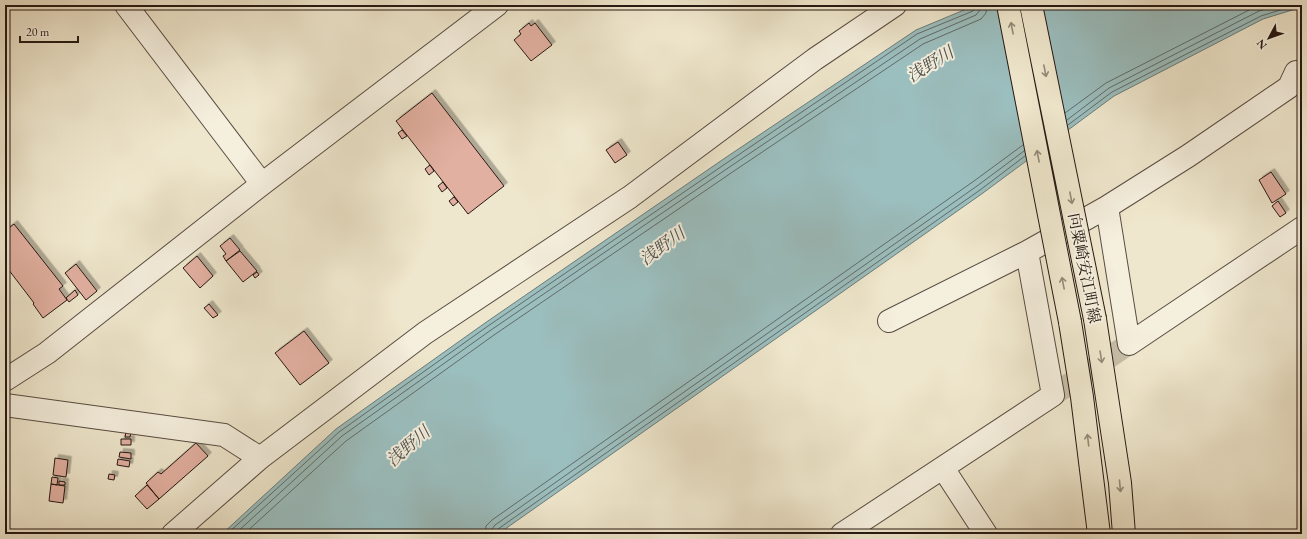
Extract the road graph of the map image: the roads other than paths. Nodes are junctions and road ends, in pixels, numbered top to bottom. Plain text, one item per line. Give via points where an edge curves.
1 (126, 5) edge
2 (496, 5) edge
3 (895, 5) edge
4 (1008, 5) edge
5 (1031, 5) edge
6 (1296, 72) dead end
7 (262, 184) junction
8 (1107, 207) junction
9 (1302, 228) edge
10 (1027, 252) junction
11 (889, 321) dead end
12 (5, 380) edge
13 (5, 405) edge
14 (260, 458) junction
15 (943, 468) junction
16 (173, 534) edge
17 (842, 534) edge
18 (986, 534) edge
19 (1099, 534) edge
20 (1124, 534) edge

1 - 7 street
2 - 7 street
3 - 14 street via 815,59 630,197 425,333
19 -> 4 main road, 向粟崎安江町線, bridge via 1070,322
5 -> 20 main road, 向粟崎安江町線, bridge via 1095,319 1120,483
6 - 8 street via 1289,87 1188,156
7 - 12 street via 47,353
8 - 9 street via 1129,344
8 - 10 street
10 - 11 street
10 - 15 street via 1053,395
13 - 14 street via 224,435
14 - 16 street
15 - 17 street
15 - 18 street

